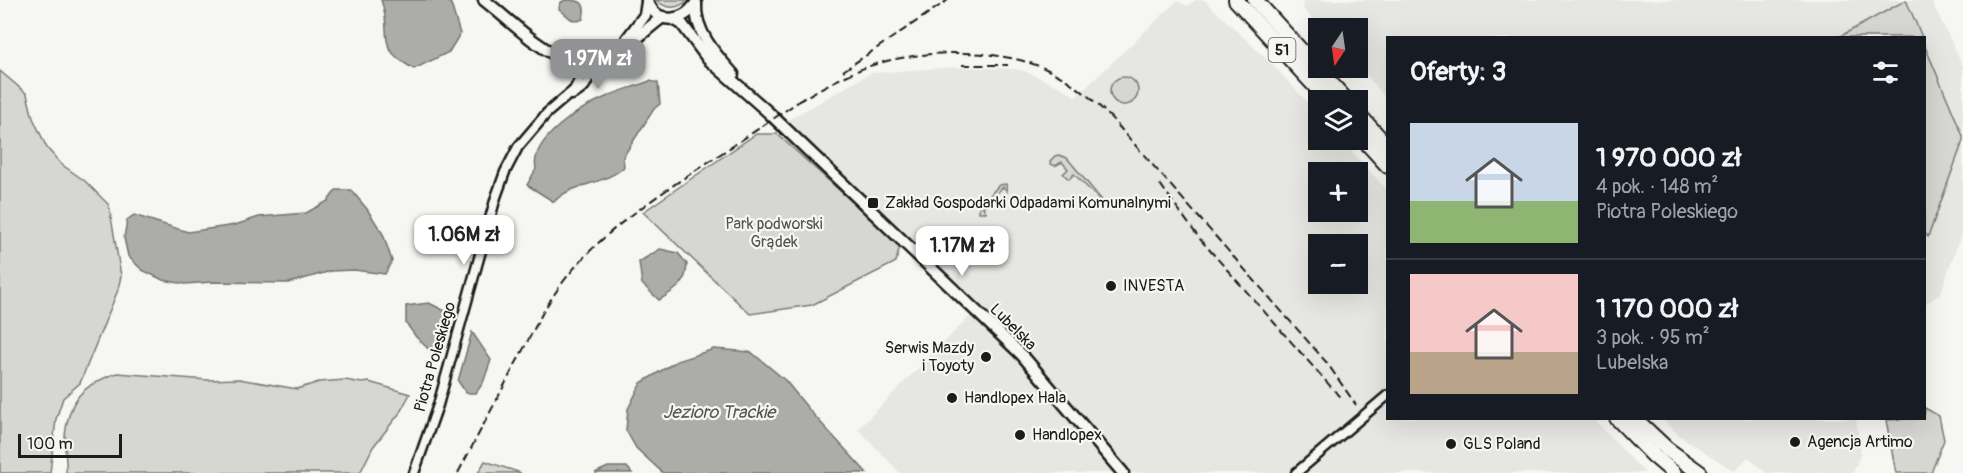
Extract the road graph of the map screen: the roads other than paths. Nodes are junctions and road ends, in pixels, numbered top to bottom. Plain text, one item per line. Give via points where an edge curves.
1 (484, 0) edge
2 (1236, 0) edge
3 (1255, 0) edge
4 (647, 1) edge
5 (697, 2) edge
6 (668, 18) junction
7 (588, 62) junction
8 (1319, 90) edge
9 (1337, 90) edge
10 (768, 112) junction
11 (1368, 125) edge
12 (1368, 144) edge
13 (1386, 145) edge
14 (1386, 164) edge
15 (1386, 397) edge
16 (1619, 420) edge
17 (1636, 420) edge
18 (414, 473) edge
19 (1123, 473) edge
20 (1296, 473) edge
21 (1674, 473) edge
22 (1700, 473) edge

1 - 7 street via 546,49 567,59
2 - 8 main road, 51
3 - 9 main road, 51
4 - 6 street, Lubelska via 656,13
4 - 7 street via 645,15 625,41 616,50
5 - 6 street via 687,15
5 - 10 street, Lubelska via 697,22 717,56
6 - 7 street via 622,50
6 - 10 street, Lubelska via 682,24 708,59
7 - 18 street, Piotra Poleskiego via 574,90 530,130 505,172 438,405
10 - 19 street, Lubelska via 1022,355
11 - 13 main road
12 - 14 main road
15 - 20 street
16 - 21 main road
17 - 22 main road

